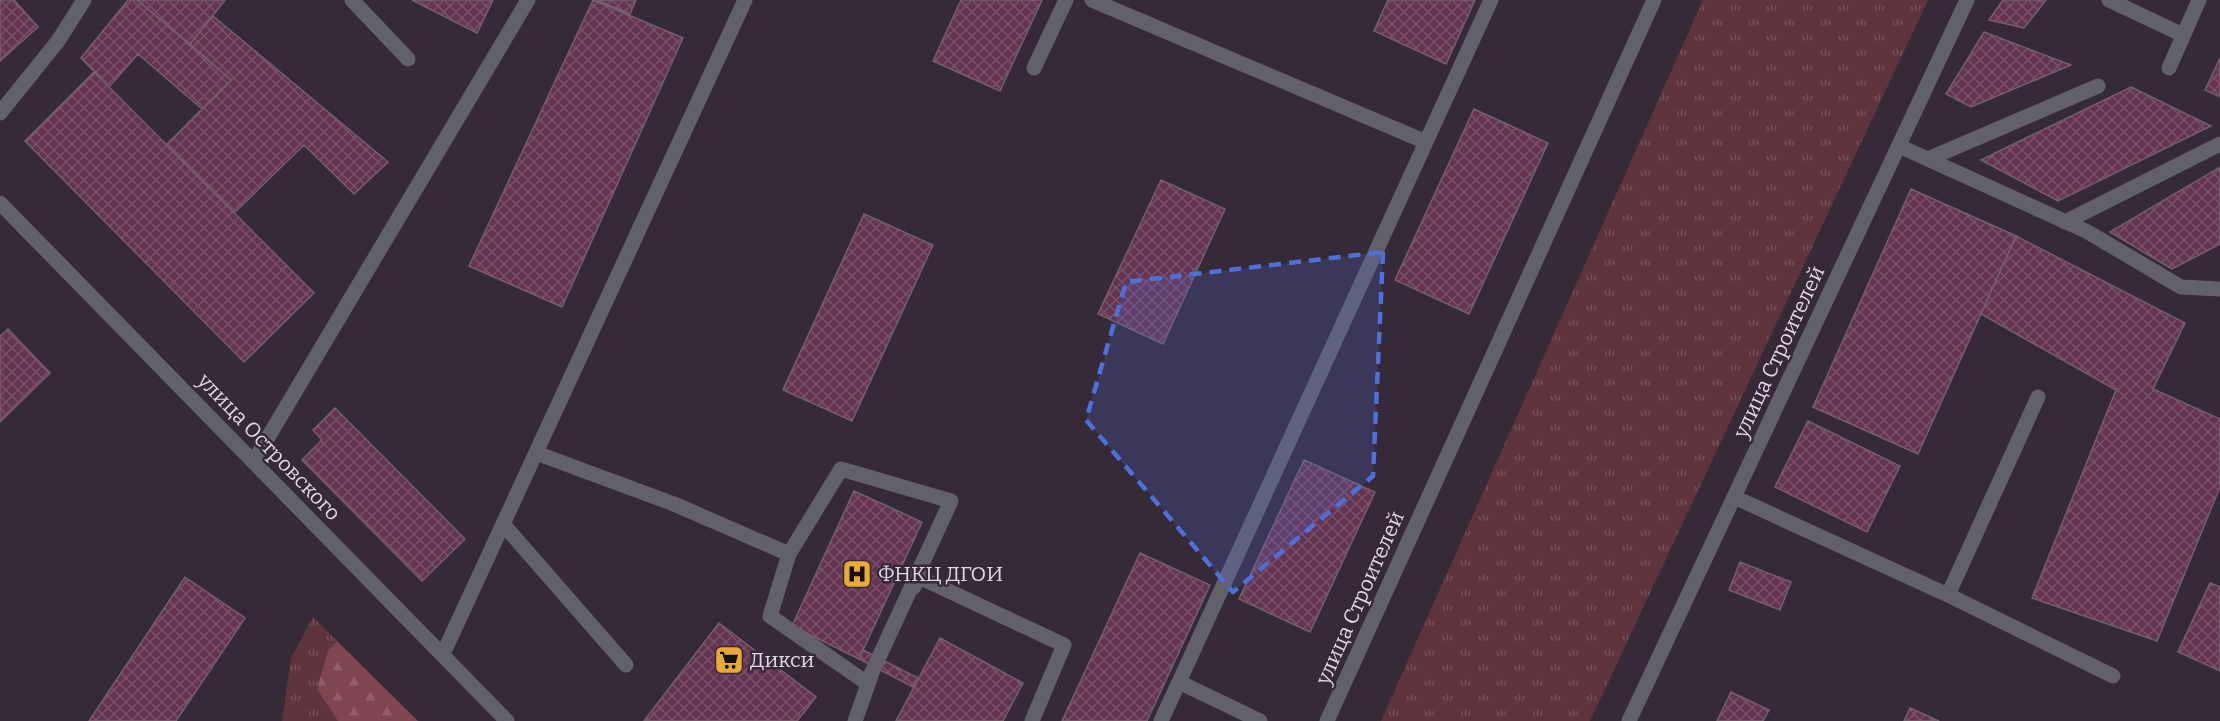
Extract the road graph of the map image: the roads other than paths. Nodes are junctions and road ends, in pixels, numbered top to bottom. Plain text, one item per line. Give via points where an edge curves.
1 (84, 0) edge
2 (352, 0) edge
3 (528, 0) edge
4 (745, 0) edge
5 (1066, 0) edge
6 (1092, 0) edge
7 (1491, 0) edge
8 (1654, 0) edge
9 (1967, 0) edge
10 (2109, 0) edge
11 (2199, 0) edge
12 (2183, 35) junction
13 (408, 59) dead end
14 (1034, 68) dead end
15 (2169, 68) dead end
16 (2098, 86) dead end
17 (0, 113) edge
18 (1426, 142) junction
19 (2220, 144) edge
20 (1899, 146) junction
21 (1928, 159) junction
22 (0, 202) edge
23 (2065, 222) junction
24 (2220, 289) edge
25 (2038, 397) dead end
26 (536, 453) junction
27 (254, 461) junction
28 (1734, 497) junction
29 (503, 524) junction
30 (789, 554) junction
31 (1948, 595) junction
32 (443, 654) junction
33 (626, 664) dead end
34 (2113, 676) dead end
35 (1179, 682) junction
36 (867, 683) junction
37 (507, 721) edge
38 (855, 721) edge
39 (1032, 721) edge
40 (1161, 721) edge
41 (1260, 721) edge
42 (1327, 721) edge
43 (1629, 721) edge

1 - 17 street via 58,41
2 - 13 street
3 - 27 street
4 - 26 street
5 - 14 street
6 - 18 street
7 - 18 street
8 - 42 street, улица Строителей
9 - 20 street, улица Строителей
10 - 12 street
11 - 12 street
12 - 15 street
16 - 21 street
18 - 35 street
19 - 23 street
20 - 21 street
20 - 28 street, улица Строителей
21 - 23 street
22 - 27 street, улица Островского
23 - 24 street via 2181,287
25 - 31 street
26 - 29 street
26 - 30 street via 674,504
27 - 32 street, улица Островского
28 - 31 street
28 - 43 street, улица Строителей
29 - 32 street
29 - 33 street
30 - 36 street via 770,616
30 - 36 street via 841,469 951,501
31 - 34 street
32 - 37 street, улица Островского
35 - 40 street
35 - 41 street
36 - 38 street
36 - 39 street via 919,578 1064,645

